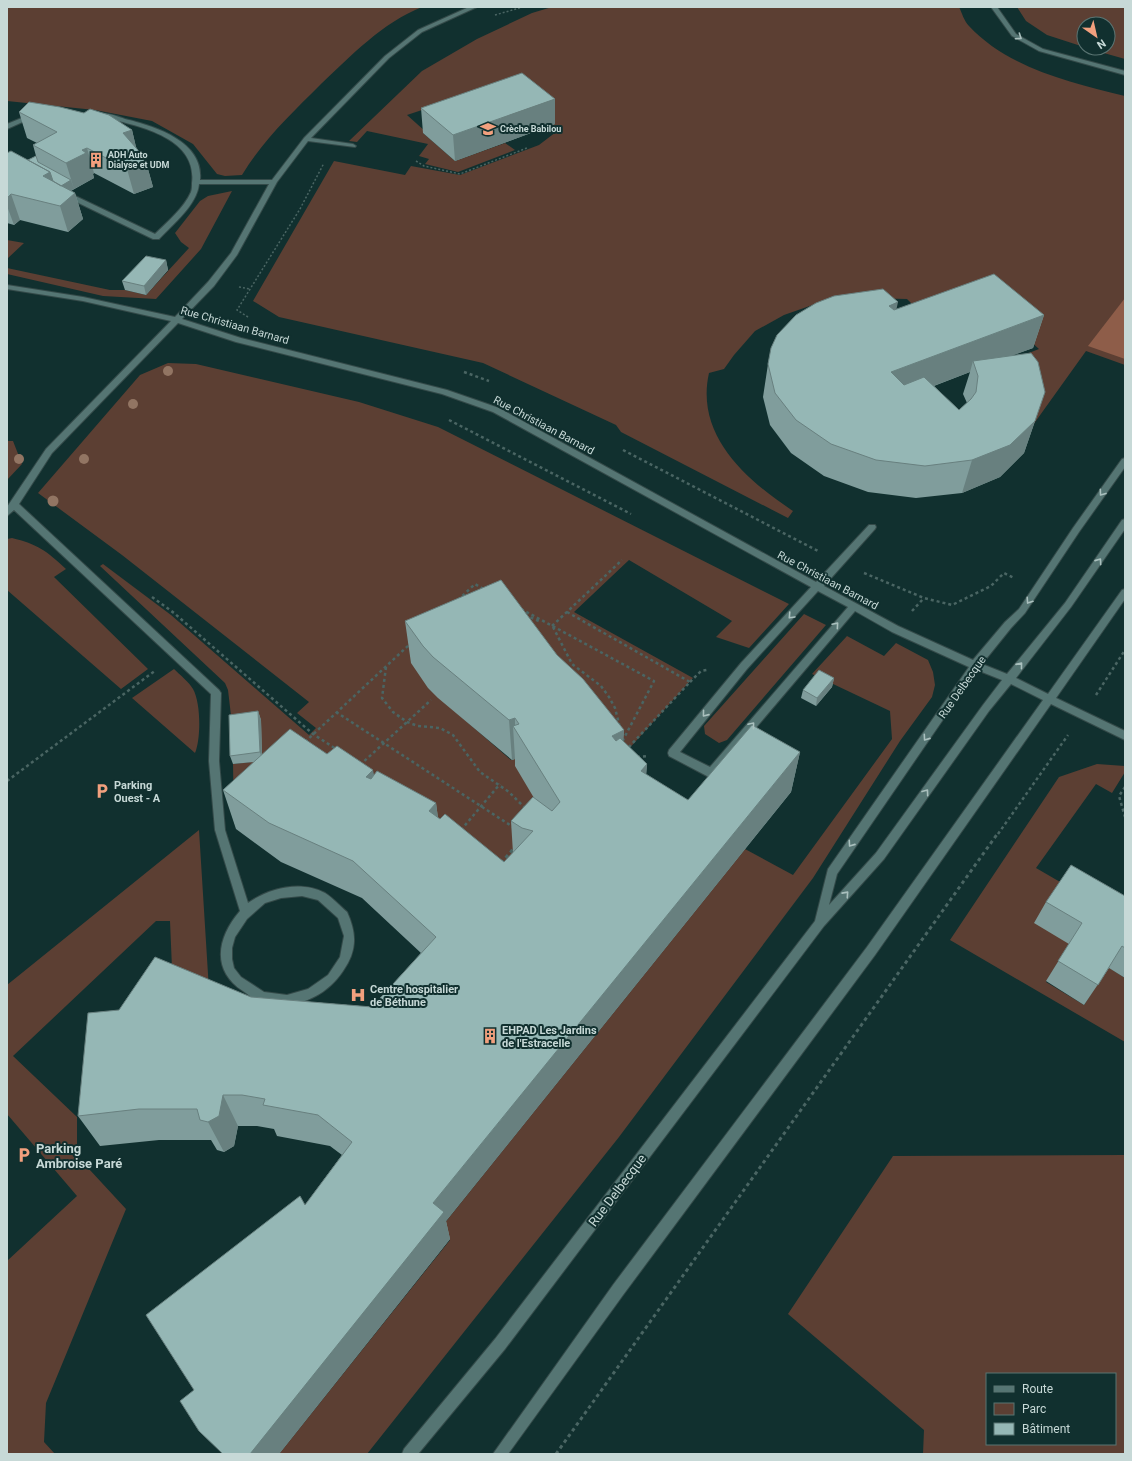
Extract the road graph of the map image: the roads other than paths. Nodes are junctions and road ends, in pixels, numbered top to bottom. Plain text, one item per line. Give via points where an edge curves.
1 (474, 7) edge
2 (994, 7) edge
3 (1125, 74) edge
4 (39, 114) edge
5 (91, 114) edge
6 (7, 128) edge
7 (306, 138) junction
8 (353, 146) dead end
9 (195, 182) junction
10 (274, 182) junction
11 (66, 195) edge
12 (7, 287) edge
13 (175, 319) junction
14 (1125, 461) edge
15 (10, 509) edge
16 (1125, 522) edge
17 (872, 527) dead end
18 (818, 588) junction
19 (1125, 592) edge
20 (854, 606) junction
21 (976, 665) junction
22 (1009, 679) junction
23 (1050, 699) junction
24 (1125, 736) edge
25 (245, 911) junction
26 (820, 923) junction
27 (409, 1454) edge
28 (500, 1454) edge

1 - 7 street via 420,31 387,57
2 -> 3 street via 1014,35 1041,50
4 - 6 street
5 - 9 street via 131,121 175,141 188,151 194,163
7 - 8 street
7 - 10 street
9 - 10 street
9 - 11 street via 194,191 178,214 156,237
10 - 13 street via 234,253 211,284
12 - 13 street, Rue Christiaan Barnard via 83,299
13 - 15 street via 49,451
13 - 18 street, Rue Christiaan Barnard via 239,340 444,392 496,410
14 -> 21 street, Rue Delbecque via 1022,611
15 - 25 street via 84,569 216,694 214,762 220,830
22 -> 16 street, Rue Delbecque via 1068,605
17 - 18 street
18 - 20 street, Rue Christiaan Barnard
18 -> 20 street via 744,666 673,753 711,773
19 - 23 street
20 - 21 street, Rue Christiaan Barnard via 896,629
21 - 22 street, Rue Christiaan Barnard
21 -> 26 street, Rue Delbecque via 832,872
22 - 23 street, Rue Christiaan Barnard
26 -> 22 street, Rue Delbecque via 880,856
23 - 24 street, Rue Christiaan Barnard
23 - 28 street via 871,951 618,1290
25 - 25 street via 262,900 282,893 302,891 321,896 336,907 347,921 350,938 347,957 337,974 323,988 304,998 283,1001 263,999 246,991 233,978 226,962 227,944 233,927
26 - 27 street, Rue Delbecque via 500,1344

